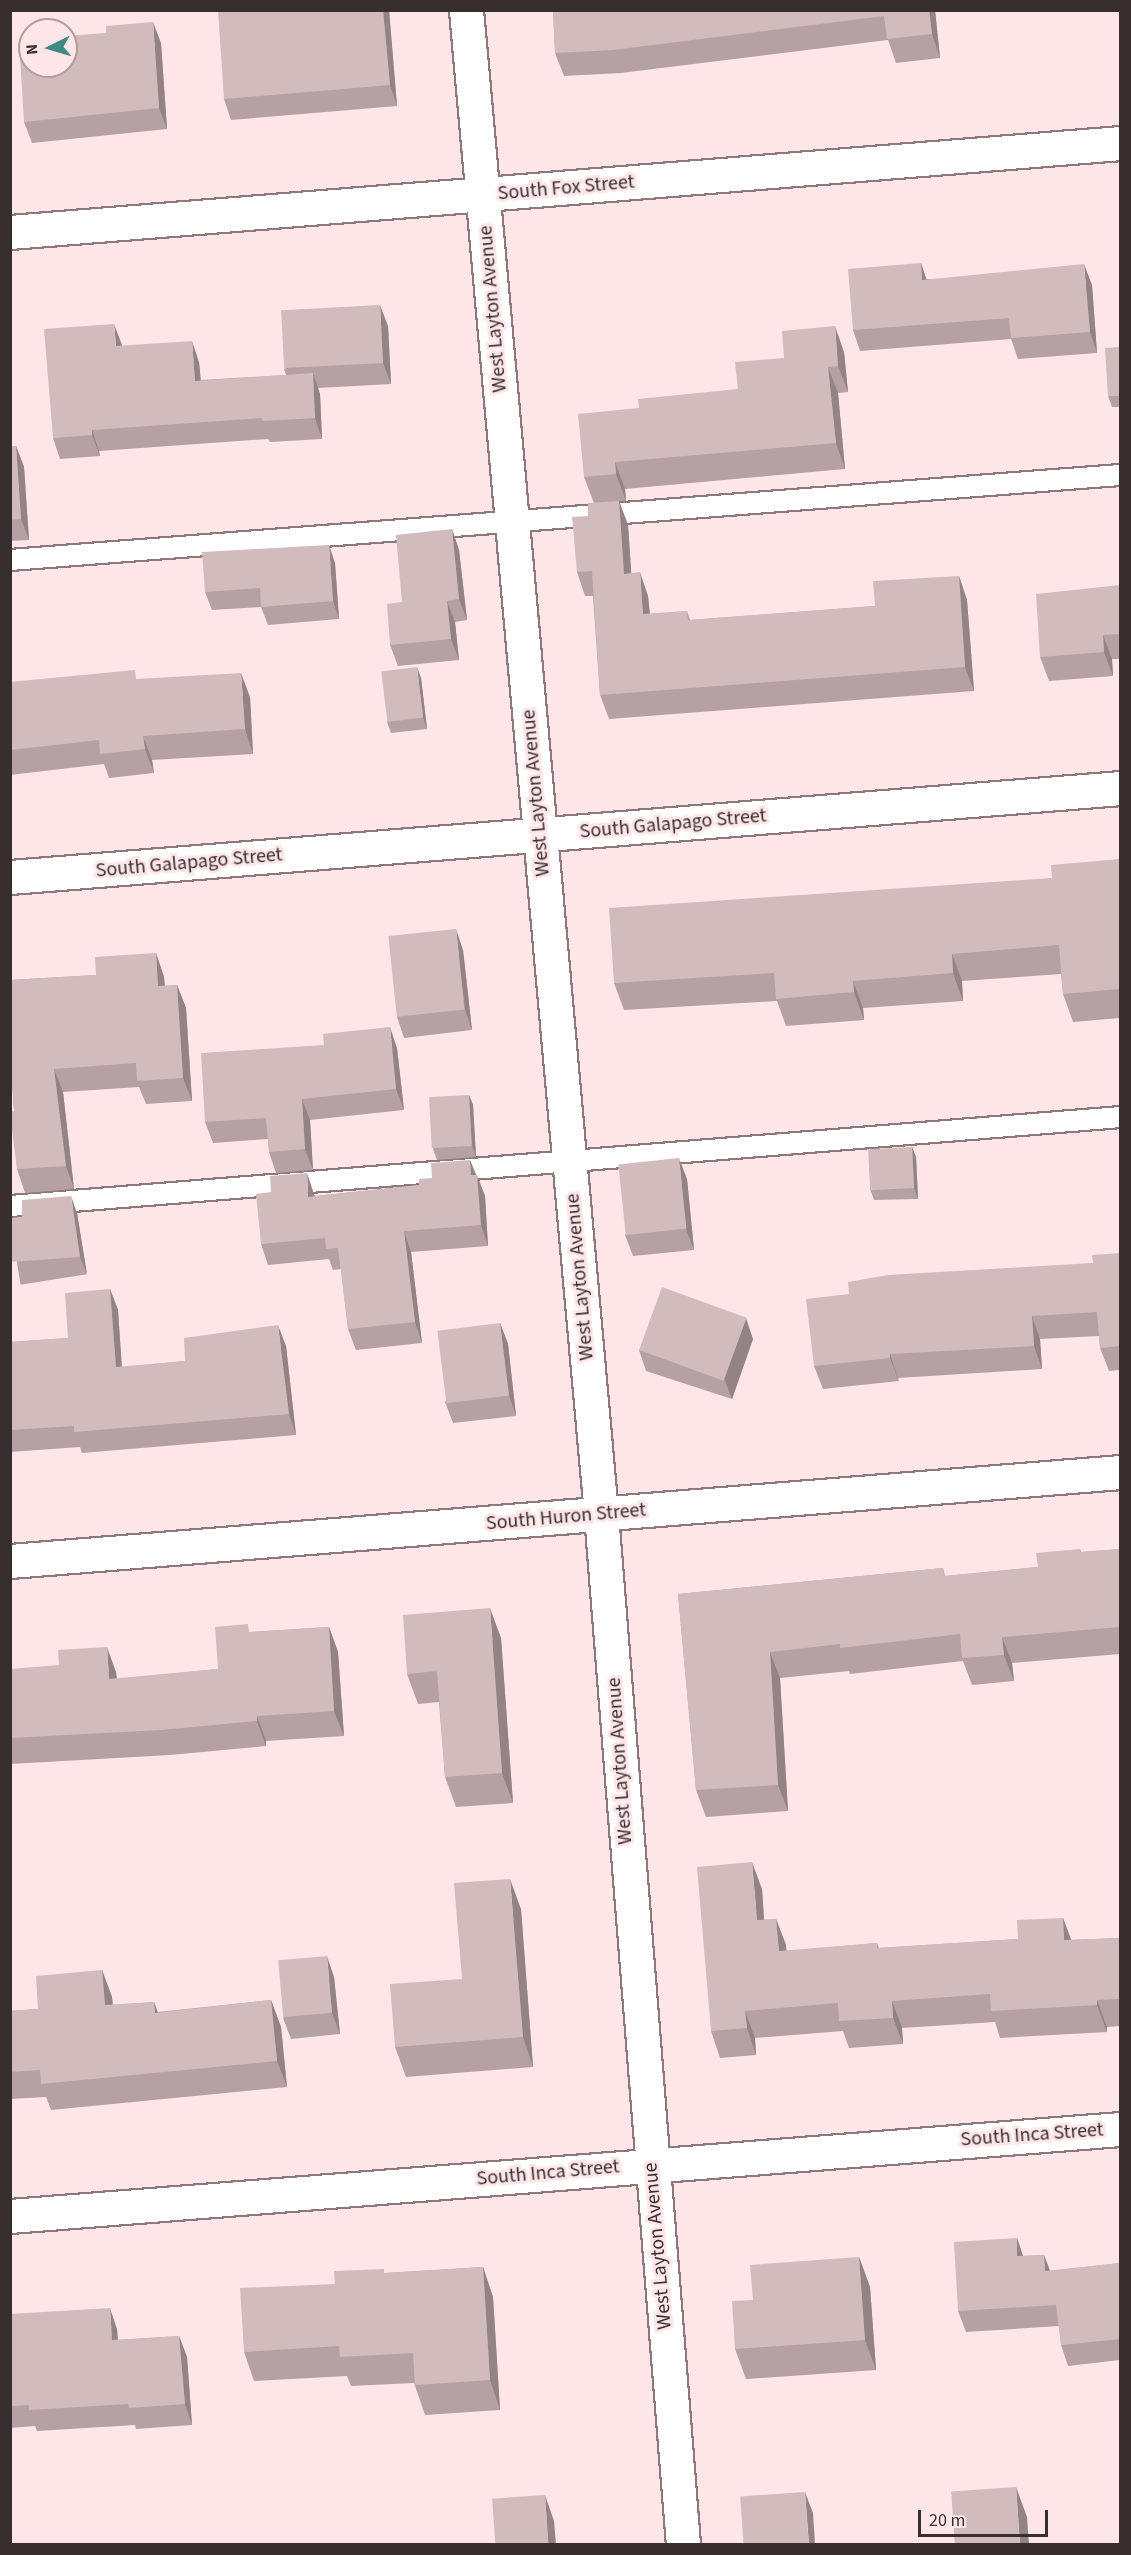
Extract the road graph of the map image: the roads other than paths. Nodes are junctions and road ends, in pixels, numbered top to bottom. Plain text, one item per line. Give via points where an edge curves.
1 (466, 10) edge
2 (1120, 143) edge
3 (483, 195) junction
4 (10, 232) edge
5 (1120, 475) edge
6 (512, 520) junction
7 (10, 560) edge
8 (1120, 788) edge
9 (540, 834) junction
10 (10, 877) edge
11 (1120, 1117) edge
12 (570, 1163) junction
13 (10, 1206) edge
14 (1120, 1472) edge
15 (601, 1514) junction
16 (10, 1561) edge
17 (1120, 2128) edge
18 (651, 2165) junction
19 (10, 2216) edge
20 (683, 2544) edge

1 - 3 street, West Layton Avenue
2 - 3 street, South Fox Street
3 - 4 street, South Fox Street
3 - 6 street, West Layton Avenue
5 - 6 lane
6 - 7 lane
6 - 9 street, West Layton Avenue
8 - 9 street, South Galapago Street
9 - 10 street, South Galapago Street
9 - 12 street, West Layton Avenue
11 - 12 lane
12 - 13 lane
12 - 15 street, West Layton Avenue
14 - 15 street, South Huron Street
15 - 16 street, South Huron Street
15 - 18 street, West Layton Avenue
17 - 18 street, South Inca Street
18 - 19 street, South Inca Street
18 - 20 street, West Layton Avenue

